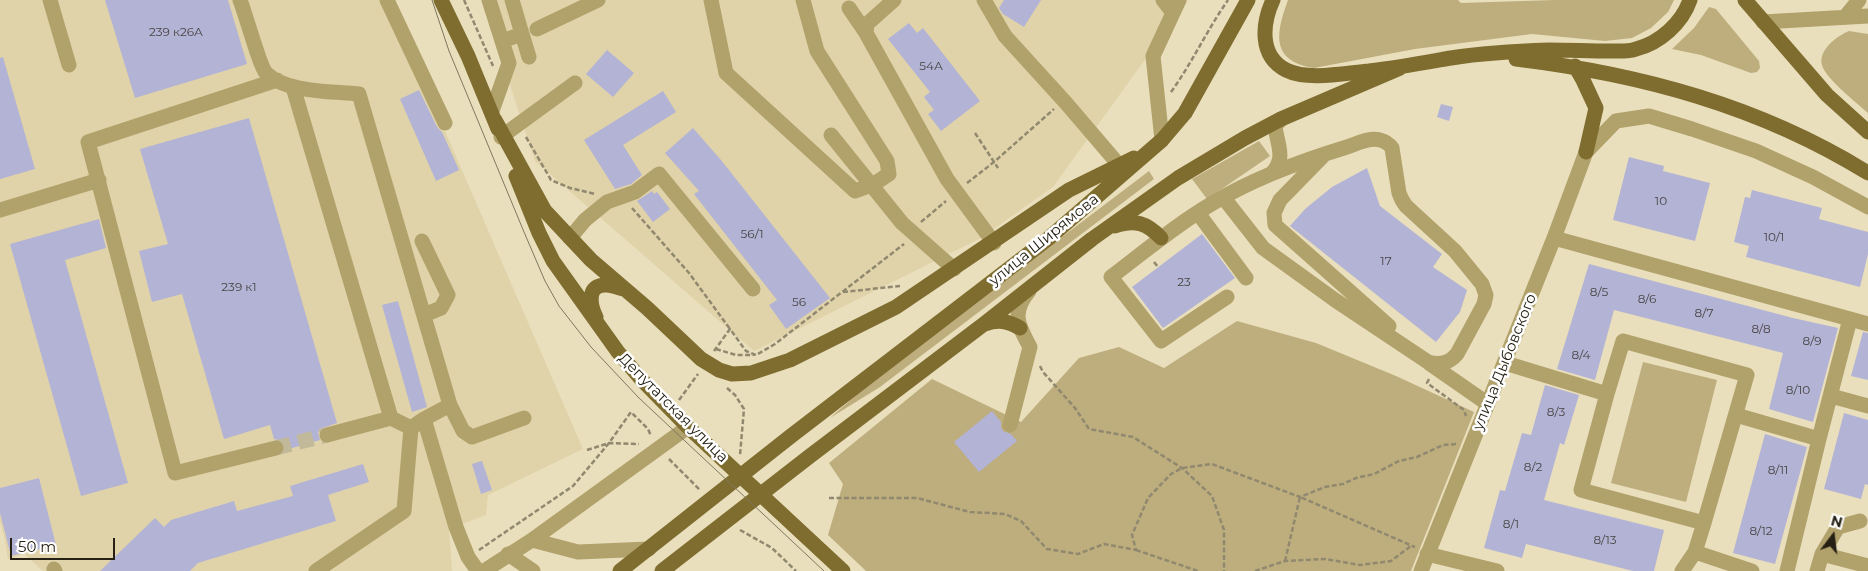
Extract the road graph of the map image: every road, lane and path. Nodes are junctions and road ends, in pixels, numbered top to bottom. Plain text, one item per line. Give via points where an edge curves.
1 (50, 0) edge
2 (240, 0) edge
3 (388, 0) edge
4 (441, 0) edge
5 (464, 0) edge
6 (489, 0) edge
7 (512, 0) edge
8 (598, 0) edge
9 (711, 0) edge
10 (803, 0) edge
11 (894, 0) edge
12 (984, 0) edge
13 (1163, 0) edge
14 (1228, 0) edge
15 (1248, 0) edge
16 (1273, 0) edge
17 (1690, 0) edge
18 (1859, 0) edge
19 (1747, 1) edge
20 (1176, 6) edge
21 (849, 8) dead end
22 (1868, 16) edge
23 (1845, 17) junction
24 (1763, 22) junction
25 (538, 29) dead end
26 (866, 33) junction
27 (522, 34) junction
28 (502, 41) junction
29 (1480, 55) junction
30 (529, 57) dead end
31 (69, 65) dead end
32 (1574, 66) junction
33 (1400, 68) junction
34 (277, 80) junction
35 (576, 83) dead end
36 (501, 84) junction
37 (293, 87) junction
38 (1064, 101) junction
39 (1158, 108) junction
40 (493, 116) junction
41 (1281, 119) junction
42 (445, 123) dead end
43 (518, 125) junction
44 (1868, 132) edge
45 (975, 133) dead end
46 (831, 135) dead end
47 (502, 136) junction
48 (1162, 140) junction
49 (1586, 152) junction
50 (1147, 153) junction
51 (1326, 153) junction
52 (994, 162) junction
53 (1119, 165) junction
54 (998, 168) dead end
55 (1868, 173) edge
56 (1271, 174) junction
57 (99, 180) junction
58 (871, 185) junction
59 (956, 192) junction
60 (1223, 197) junction
61 (617, 198) junction
62 (1868, 207) edge
63 (0, 210) edge
64 (1198, 213) junction
65 (911, 231) junction
66 (570, 238) junction
67 (1161, 238) junction
68 (1554, 238) junction
69 (1092, 239) junction
70 (422, 241) dead end
71 (994, 243) junction
72 (899, 249) dead end
73 (954, 270) junction
74 (1246, 278) dead end
75 (904, 285) dead end
76 (1033, 286) junction
77 (753, 289) dead end
78 (627, 290) junction
79 (842, 292) junction
80 (1227, 297) dead end
81 (424, 315) junction
82 (1850, 319) junction
83 (984, 324) junction
84 (1868, 324) edge
85 (1020, 328) junction
86 (730, 329) junction
87 (606, 338) junction
88 (1030, 347) junction
89 (716, 349) junction
90 (1409, 350) junction
91 (756, 354) junction
92 (706, 362) junction
93 (1505, 364) junction
94 (1432, 365) junction
95 (722, 384) dead end
96 (1608, 394) junction
97 (1832, 396) junction
98 (678, 401) dead end
99 (1488, 404) junction
100 (450, 405) junction
101 (1868, 406) edge
102 (1736, 415) junction
103 (391, 418) junction
104 (524, 418) dead end
105 (424, 419) junction
106 (1469, 423) dead end
107 (1010, 425) dead end
108 (688, 427) junction
109 (411, 428) junction
110 (327, 435) tunnel mouth
111 (651, 437) dead end
112 (1819, 439) junction
113 (608, 443) junction
114 (646, 444) dead end
115 (276, 448) tunnel mouth
116 (587, 450) dead end
117 (1455, 453) dead end
118 (739, 461) dead end
119 (1182, 468) junction
120 (830, 498) dead end
121 (1300, 498) junction
122 (1860, 521) dead end
123 (1704, 523) junction
124 (532, 540) junction
125 (1412, 546) junction
126 (649, 549) junction
127 (1136, 550) junction
128 (1423, 551) junction
129 (1695, 552) junction
130 (508, 554) junction
131 (1822, 554) junction
132 (468, 557) junction
133 (1286, 561) junction
134 (1868, 566) edge
135 (316, 571) edge
136 (478, 571) edge
137 (484, 571) edge
138 (533, 571) edge
139 (620, 571) edge
140 (662, 571) edge
141 (844, 571) edge
142 (1198, 571) edge
143 (1224, 571) edge
144 (1255, 571) edge
145 (1421, 571) edge
146 (1497, 571) edge
147 (1682, 571) edge
148 (1752, 571) edge
149 (1787, 571) edge
150 (1817, 571) edge

1 - 31 street
2 - 34 street via 265,72
3 - 42 street
4 - 40 main road
5 - 36 path
6 - 28 street
7 - 27 street
8 - 25 street
9 - 58 street via 726,73 855,191
10 - 58 street via 817,52 887,161 889,174
11 - 26 street via 867,24
12 - 38 street via 1006,36
13 - 20 street
14 - 39 path via 1182,76
15 - 48 main road, улица Ширямова via 1185,113
16 - 33 main road via 1265,20 1266,44 1271,57 1287,70 1314,75
17 - 29 main road via 1674,26 1661,37 1635,50 1549,50
18 - 23 street
19 - 24 main road
20 - 39 street via 1153,56
21 - 26 street
22 - 23 street
23 - 24 street
24 - 44 main road via 1827,95
26 - 59 street
27 - 28 street
27 - 30 street
28 - 36 street via 509,63
29 - 32 main road
29 - 33 main road
32 - 49 main road via 1596,108
32 - 55 main road via 1672,88 1733,108 1802,136
33 - 41 main road
34 - 37 street
34 - 57 street via 88,142
35 - 43 street
36 - 40 street
37 - 81 street via 359,94
37 - 103 street
38 - 52 path
38 - 53 street
39 - 48 street
40 - 47 main road
41 - 56 street via 1275,126 1280,160 1278,168
41 - 69 main road via 1178,178
43 - 47 street
43 - 61 path via 551,180 570,188
45 - 52 path
46 - 58 street
47 - 66 main road via 544,211
47 - 87 main road, Депутатская улица via 546,249
48 - 50 main road, улица Ширямова
49 - 62 street via 1616,121 1649,116 1756,151
49 - 68 street, улица Дыбовского
50 - 53 main road
50 - 126 main road, улица Ширямова via 1049,238
51 - 56 street
51 - 90 street via 1280,200 1274,213 1275,225 1389,327
51 - 94 street via 1371,140 1388,143 1394,154 1399,192 1406,206 1455,251 1485,290 1484,304 1457,354 1445,363
52 - 54 path
52 - 59 path
53 - 71 main road via 1069,190
56 - 60 street
57 - 63 street
57 - 115 street via 175,473
58 - 65 street
59 - 65 path
59 - 71 street
60 - 64 street
60 - 90 street via 1263,248
61 - 66 street via 585,220
61 - 77 street via 635,192 659,174
61 - 86 path via 625,200 689,273
64 - 67 street
64 - 74 street
65 - 73 street
66 - 78 main road
67 - 69 main road via 1153,230 1129,221 1113,226
67 - 80 street via 1110,277 1162,341
68 - 82 street
68 - 93 street, улица Дыбовского
69 - 76 main road
70 - 81 street via 448,295 441,308
71 - 73 main road
72 - 79 path
73 - 92 main road via 896,307 774,366 732,374
75 - 79 path
76 - 83 main road
76 - 85 street via 1018,306
78 - 87 main road via 606,285 591,295 590,303
78 - 92 main road
79 - 91 path via 775,344
81 - 100 street
82 - 84 street
82 - 97 street
83 - 85 main road via 1005,321
83 - 140 main road
85 - 88 street
86 - 89 path
86 - 91 path via 746,351
87 - 108 main road, Депутатская улица
88 - 107 street
88 - 119 path via 1043,372 1089,429 1132,437
89 - 91 path via 736,355
89 - 92 path
90 - 94 street
92 - 98 path
93 - 96 street
93 - 99 street, улица Дыбовского
94 - 99 street
94 - 106 path via 1426,383 1464,410
95 - 118 path via 744,409
96 - 102 street via 1623,341 1747,375
96 - 123 street via 1581,490
97 - 101 street
97 - 112 street
99 - 128 street, улица Дыбовского
100 - 104 street via 463,432 472,436
100 - 105 street
102 - 112 street
102 - 123 street
103 - 109 street
103 - 110 street
105 - 109 street
105 - 132 street
108 - 124 street
108 - 141 main road, Депутатская улица
109 - 135 street via 404,511
111 - 113 path via 648,429 631,412
112 - 149 street
113 - 114 path
113 - 116 path
113 - 132 path via 573,486
117 - 121 path via 1458,444 1443,445 1374,474
119 - 121 path via 1212,464
119 - 127 path via 1171,474 1148,498 1132,535
119 - 143 path via 1212,496 1224,530
120 - 127 path via 916,498 970,512 1005,514 1021,520 1047,549 1055,551 1078,554 1104,544
121 - 125 path
121 - 133 path
122 - 131 street via 1838,527
123 - 129 street
124 - 126 street via 578,552
124 - 130 street
125 - 128 path
125 - 133 path via 1391,561 1360,565 1325,559
126 - 139 main road
127 - 142 path
128 - 145 street, улица Дыбовского
128 - 146 street
129 - 147 street
129 - 148 street
130 - 137 street
130 - 138 street
131 - 134 street
131 - 150 street
132 - 136 street
133 - 144 path

